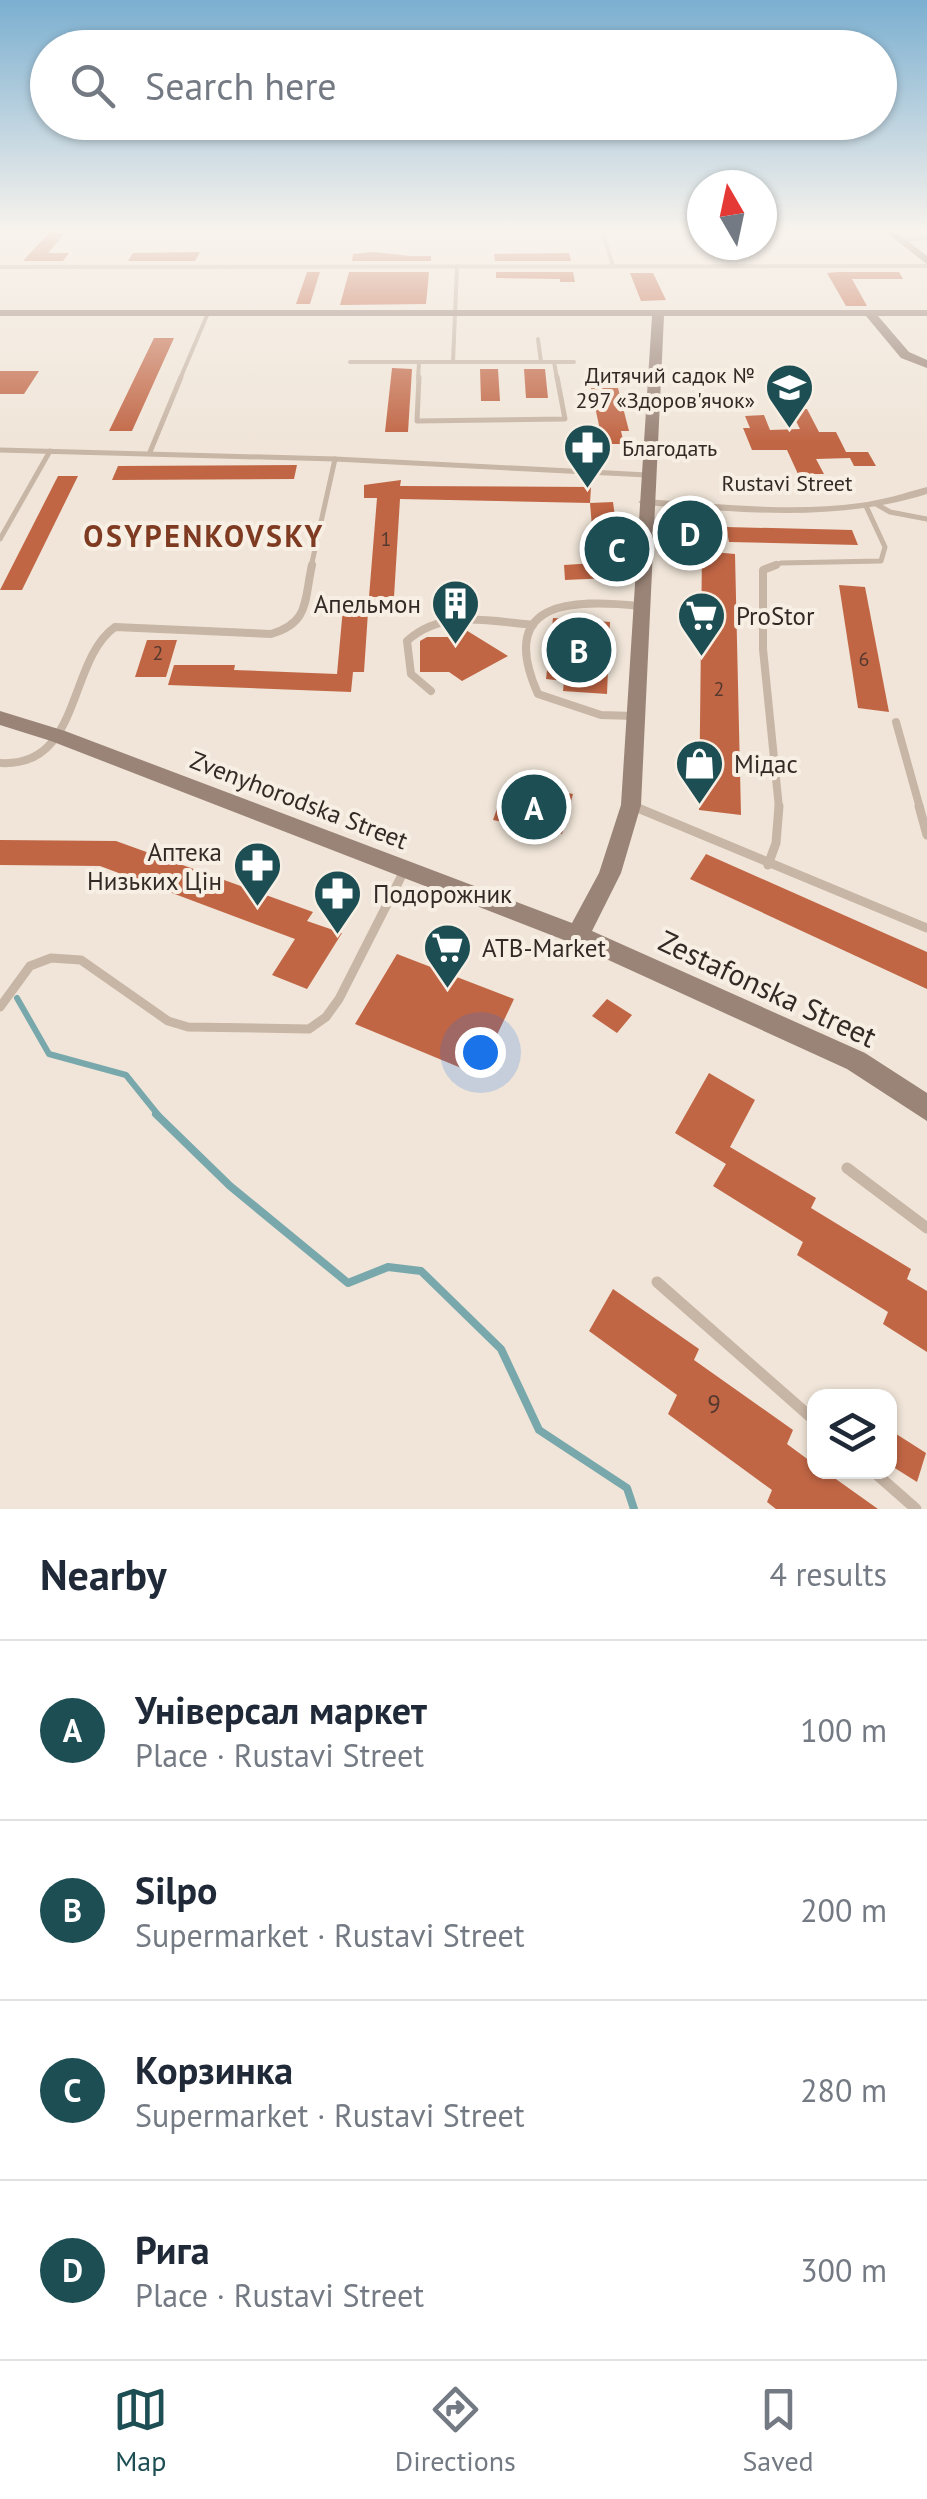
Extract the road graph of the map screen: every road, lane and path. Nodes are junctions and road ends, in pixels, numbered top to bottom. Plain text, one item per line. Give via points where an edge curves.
1 (454, 301) edge
2 (658, 312) junction
3 (0, 313) edge
4 (208, 313) junction
5 (453, 313) junction
6 (869, 313) junction
7 (927, 314) edge
8 (538, 340) dead end
9 (350, 362) dead end
10 (418, 362) junction
11 (453, 362) junction
12 (541, 362) junction
13 (554, 362) junction
14 (574, 362) dead end
15 (927, 364) edge
16 (0, 450) edge
17 (50, 451) junction
18 (150, 452) junction
19 (336, 459) junction
20 (647, 475) junction
21 (927, 490) edge
22 (644, 502) junction
23 (871, 505) junction
24 (927, 519) edge
25 (0, 539) edge
26 (639, 606) junction
27 (534, 625) junction
28 (431, 692) dead end
29 (634, 716) junction
30 (0, 718) edge
31 (896, 722) dead end
32 (58, 736) junction
33 (0, 763) edge
34 (631, 805) junction
35 (927, 835) edge
36 (768, 864) junction
37 (404, 871) junction
38 (927, 928) edge
39 (577, 935) junction
40 (0, 1007) edge
41 (927, 1108) edge
42 (847, 1168) dead end
43 (927, 1228) edge
44 (657, 1282) dead end
45 (807, 1414) edge
46 (882, 1479) edge
47 (916, 1509) edge

1 - 5 lane
2 - 5 street
2 - 6 street
2 - 20 street
3 - 4 street
4 - 5 street
4 - 18 lane
5 - 11 lane
6 - 7 street
6 - 15 street via 905,355
8 - 12 lane
9 - 10 lane
10 - 11 lane
10 - 13 lane via 417,421 565,420
11 - 12 lane
12 - 13 lane
13 - 14 lane
16 - 17 lane
17 - 18 lane
17 - 25 lane
18 - 19 lane
19 - 20 lane
19 - 32 lane via 293,628 272,634 110,629
20 - 22 street
21 - 23 street, Rustavi Street
22 - 23 street, Rustavi Street
22 - 26 street
23 - 24 lane
23 - 36 lane via 885,547 882,561 781,563 763,570 762,646 781,809 780,840
26 - 27 lane via 551,608
26 - 29 street
27 - 28 lane via 456,618 418,627 407,642 411,674
27 - 29 lane via 529,678 538,694 601,715
29 - 34 street
30 - 32 street, Zvenyhorodska Street
31 - 35 lane
32 - 33 lane via 30,764
32 - 37 street, Zvenyhorodska Street
34 - 36 lane
34 - 39 street via 606,890
36 - 38 lane
37 - 39 street, Zvenyhorodska Street
37 - 40 lane via 339,999 310,1029 188,1028 82,960 68,958 20,972
39 - 41 street, Zestafonska Street via 856,1060
42 - 43 lane
44 - 45 lane
46 - 47 lane

